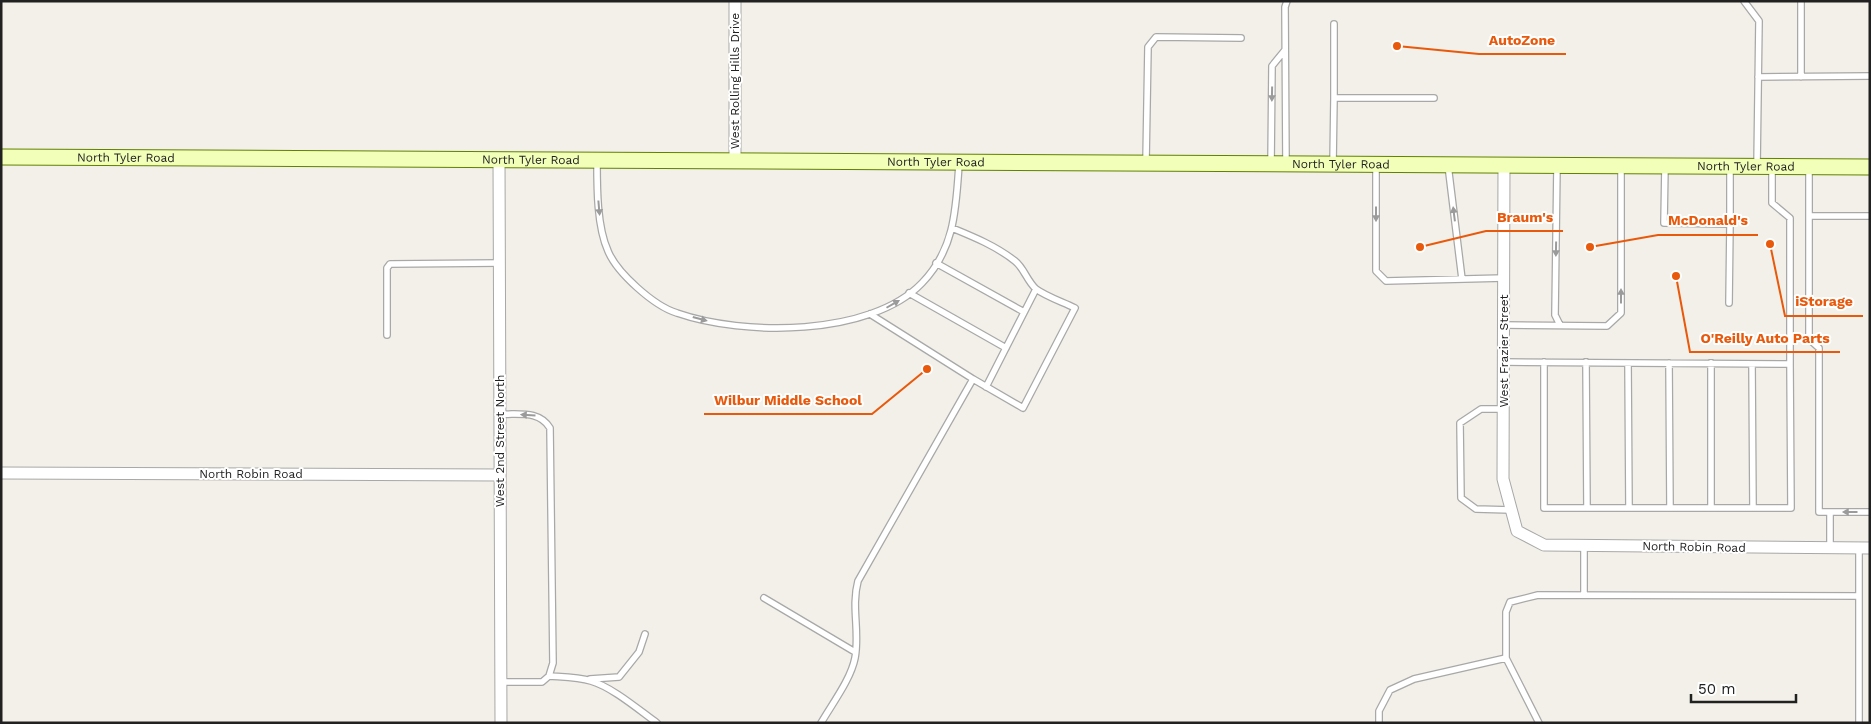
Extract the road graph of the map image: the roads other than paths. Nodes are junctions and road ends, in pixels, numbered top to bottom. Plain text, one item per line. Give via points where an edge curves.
1 (735, 1) edge
2 (1288, 1) edge
3 (1744, 1) edge
4 (1801, 1) edge
5 (1334, 24) dead end
6 (1241, 38) dead end
7 (1286, 50) junction
8 (1870, 76) edge
9 (1758, 77) junction
10 (1801, 77) junction
11 (1334, 98) junction
12 (1434, 98) dead end
13 (1, 157) edge
14 (499, 160) junction
15 (597, 160) junction
16 (735, 160) junction
17 (960, 162) junction
18 (1146, 163) junction
19 (1279, 164) junction
20 (1333, 165) junction
21 (1376, 165) junction
22 (1448, 165) junction
23 (1504, 165) junction
24 (1557, 165) junction
25 (1622, 166) junction
26 (1665, 166) junction
27 (1730, 166) junction
28 (1765, 166) junction
29 (1809, 167) junction
30 (1870, 167) edge
31 (1809, 216) junction
32 (1870, 216) edge
33 (1730, 224) junction
34 (952, 228) junction
35 (499, 263) junction
36 (936, 263) junction
37 (1504, 278) junction
38 (1462, 279) junction
39 (1036, 288) junction
40 (909, 293) junction
41 (1729, 303) dead end
42 (1024, 312) junction
43 (870, 314) junction
44 (1504, 325) junction
45 (1560, 325) junction
46 (387, 336) dead end
47 (1006, 348) junction
48 (1504, 362) junction
49 (1544, 362) junction
50 (1586, 362) junction
51 (1628, 362) junction
52 (1670, 363) junction
53 (1711, 363) junction
54 (1752, 364) junction
55 (1790, 364) junction
56 (973, 379) junction
57 (986, 387) junction
58 (1503, 409) junction
59 (500, 414) junction
60 (1, 473) edge
61 (500, 475) junction
62 (1587, 508) junction
63 (1628, 508) junction
64 (1670, 508) junction
65 (1711, 508) junction
66 (1753, 508) junction
67 (1511, 510) junction
68 (1830, 512) junction
69 (1870, 512) edge
70 (1520, 533) joint
71 (1584, 546) junction
72 (1830, 548) junction
73 (1864, 548) edge
74 (1584, 595) junction
75 (1859, 596) junction
76 (764, 598) dead end
77 (645, 634) dead end
78 (855, 652) junction
79 (1506, 658) junction
80 (549, 676) junction
81 (585, 680) junction
82 (500, 682) junction
83 (501, 723) edge
84 (657, 723) edge
85 (821, 723) edge
86 (1379, 723) edge
87 (1539, 723) edge
88 (1859, 723) edge

1 - 16 street, West Rolling Hills Drive
2 - 7 lane via 1285,7
3 - 9 lane via 1759,21
4 - 10 lane
5 - 11 lane
6 - 18 lane via 1156,37 1148,48
7 - 19 lane
7 -> 19 lane via 1272,66
8 - 10 lane
9 - 10 lane
9 - 28 lane
11 - 12 lane
11 - 20 lane
13 - 14 main road, North Tyler Road
14 - 15 main road, North Tyler Road
14 - 35 street, West 2nd Street North
15 - 16 main road, North Tyler Road
15 -> 43 lane via 598,211 607,250 617,267 644,294 675,313 742,327 789,328
16 - 17 main road, North Tyler Road
17 - 18 main road, North Tyler Road
17 - 34 lane
18 - 19 main road, North Tyler Road
19 - 20 main road, North Tyler Road
20 - 21 main road, North Tyler Road
21 - 22 main road, North Tyler Road
21 -> 38 lane via 1376,271 1386,281
22 - 23 main road, North Tyler Road
38 -> 22 lane
23 - 24 main road, North Tyler Road
23 - 37 street, West Frazier Street
24 - 25 main road, North Tyler Road
24 -> 45 lane via 1555,315
25 - 26 main road, North Tyler Road
45 -> 25 lane via 1607,326 1621,313
26 - 27 main road, North Tyler Road
26 - 33 lane via 1664,223
27 - 28 main road, North Tyler Road
27 - 33 lane
28 - 29 main road, North Tyler Road
28 - 55 lane via 1772,203 1790,218
29 - 30 main road, North Tyler Road
29 - 31 lane
31 - 32 lane
31 - 68 lane via 1809,339 1819,348 1819,512
33 - 41 lane
34 - 36 lane
34 - 39 lane via 1007,255
35 - 46 lane via 390,264 387,268
35 - 59 street, West 2nd Street North
36 - 40 lane
36 - 42 lane
37 - 38 lane
37 - 44 street, West Frazier Street
39 - 42 lane
39 - 57 lane via 1075,308 1024,408
43 -> 40 lane via 893,305
40 - 47 lane
42 - 47 lane
43 - 56 lane
44 - 45 lane
44 - 48 street, West Frazier Street
47 - 57 lane
48 - 49 lane
48 - 58 street, West Frazier Street
49 - 50 lane
49 - 62 lane via 1544,508
50 - 51 lane
50 - 62 lane
51 - 52 lane
51 - 63 lane
52 - 53 lane
52 - 64 lane
53 - 54 lane
53 - 65 lane
54 - 55 lane
54 - 66 lane
55 - 66 lane via 1791,508
56 - 57 lane
56 - 78 lane via 858,581 854,611
58 - 67 street, West Frazier Street via 1503,478
58 - 67 lane via 1481,409 1460,423 1461,498 1476,509
59 - 61 street, West 2nd Street North
80 -> 59 lane via 554,663 550,428 544,419 535,415
60 - 61 street, North Robin Road
61 - 82 street, West 2nd Street North
62 - 63 lane
63 - 64 lane
64 - 65 lane
65 - 66 lane
67 - 70 street, West Frazier Street
69 -> 68 lane
68 - 72 lane
70 - 71 street, North Robin Road via 1544,545
71 - 72 street, North Robin Road
71 - 74 lane
72 - 73 street, North Robin Road
73 - 75 lane
74 - 75 lane
74 - 79 lane via 1538,594 1510,602 1506,612
75 - 88 lane
76 - 78 lane
77 - 81 lane via 639,652 619,677
78 - 85 lane via 850,673
79 - 86 lane via 1414,679 1390,690 1379,711
79 - 87 lane
80 - 81 lane
80 - 82 lane via 542,682
81 - 84 lane via 635,706
82 - 83 street, West 2nd Street North

